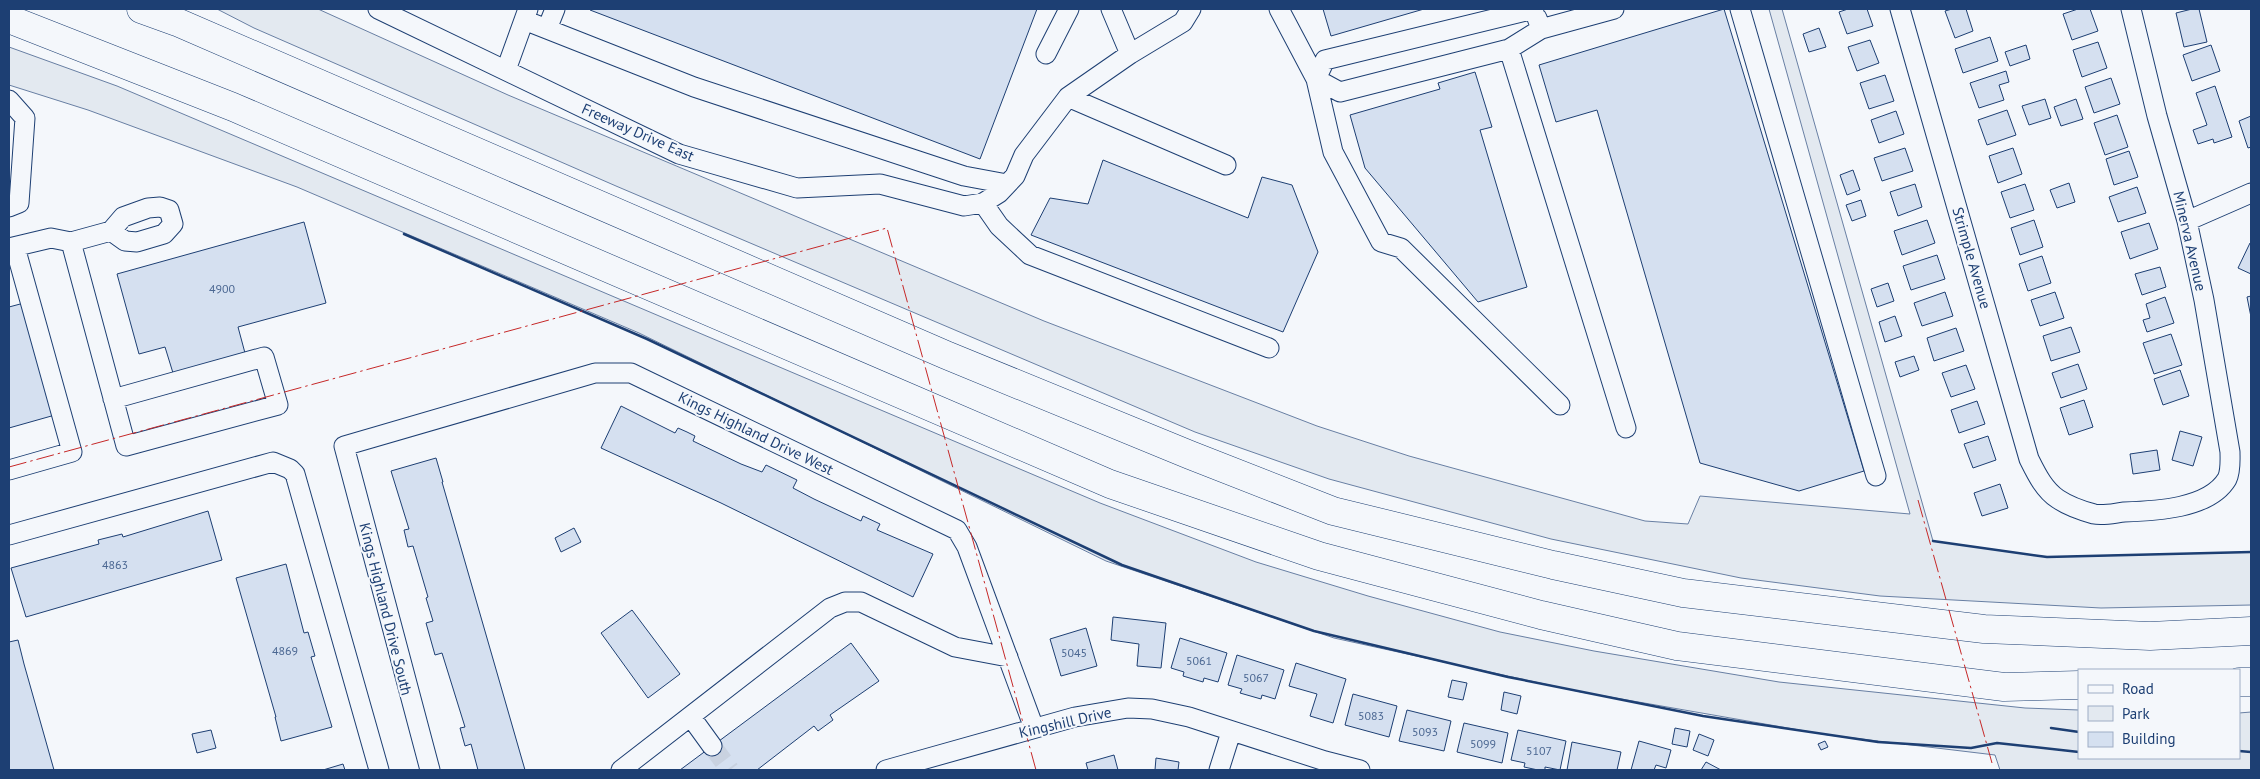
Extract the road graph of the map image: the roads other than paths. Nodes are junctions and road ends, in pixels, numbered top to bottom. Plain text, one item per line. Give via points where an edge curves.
1 (141, 9) edge
2 (378, 9) edge
3 (555, 9) edge
4 (1069, 9) edge
5 (1111, 9) edge
6 (1191, 9) edge
7 (1279, 9) edge
8 (1534, 9) edge
9 (1614, 9) edge
10 (1740, 9) edge
11 (1900, 9) edge
12 (2131, 9) edge
13 (526, 14) edge
14 (9, 19) edge
15 (547, 29) junction
16 (1541, 29) junction
17 (1508, 49) junction
18 (1046, 54) dead end
19 (1130, 54) junction
20 (506, 70) junction
21 (1316, 79) junction
22 (1068, 97) junction
23 (9, 100) edge
24 (1226, 165) dead end
25 (1003, 189) junction
26 (2251, 193) edge
27 (983, 204) junction
28 (9, 207) edge
29 (2187, 221) junction
30 (111, 231) dead end
31 (70, 242) junction
32 (14, 247) edge
33 (16, 275) edge
34 (1269, 348) dead end
35 (113, 399) junction
36 (1560, 406) dead end
37 (1626, 428) dead end
38 (344, 446) joint
39 (9, 470) edge
40 (1876, 476) dead end
41 (2228, 477) joint
42 (9, 535) edge
43 (2251, 632) edge
44 (1008, 657) junction
45 (2078, 685) edge
46 (691, 717) junction
47 (1034, 728) junction
48 (1231, 732) junction
49 (712, 746) tunnel mouth
50 (379, 770) edge
51 (430, 770) edge
52 (621, 770) edge
53 (886, 770) edge
54 (1219, 770) edge
55 (1360, 770) edge

1 - 43 highway via 946,355 1333,511 1683,593 1984,629 2150,636
2 - 20 street, Freeway Drive East
3 - 15 street
4 - 18 street
5 - 19 street
6 - 19 street via 1183,22
7 - 21 street
8 - 16 street
8 - 21 street via 1326,60
9 - 16 street
10 - 40 street
11 - 41 street, Strimple Avenue via 2029,459 2040,481 2057,499 2095,514 2167,510 2212,494
12 - 29 street, Minerva Avenue
13 - 15 street
13 - 20 street
14 - 45 highway via 232,107 1110,484 1319,556 1541,615 1678,646 2004,687
15 - 25 street via 694,87
16 - 17 street
17 - 21 street via 1340,92
17 - 37 street
19 - 22 street
20 - 27 street, Freeway Drive East via 679,154 797,188 880,184 964,206
21 - 36 street via 1334,152 1381,242 1401,248
22 - 24 street
22 - 25 street
23 - 28 street via 25,118 19,203
25 - 27 street
26 - 29 street
27 - 34 street via 999,226 1030,255
29 - 41 street, Minerva Avenue via 2230,452
30 - 31 street
31 - 32 street via 51,238
31 - 35 street
32 - 33 street
33 - 39 street via 72,452
35 - 35 street via 126,446 278,405 264,357
38 - 44 street, Kings Highland Drive West via 595,373 631,373 957,530 967,547
38 - 51 street, Kings Highland Drive South
42 - 50 street via 273,462 290,469 295,474
44 - 46 street via 955,647 861,602 845,602 830,608
44 - 47 street, Kings Highland Drive West
46 - 49 street
46 - 52 street
47 - 48 street, Kingshill Drive via 1128,708 1172,712
47 - 53 street, Kingshill Drive
48 - 54 street
48 - 55 street, Kingshill Drive

